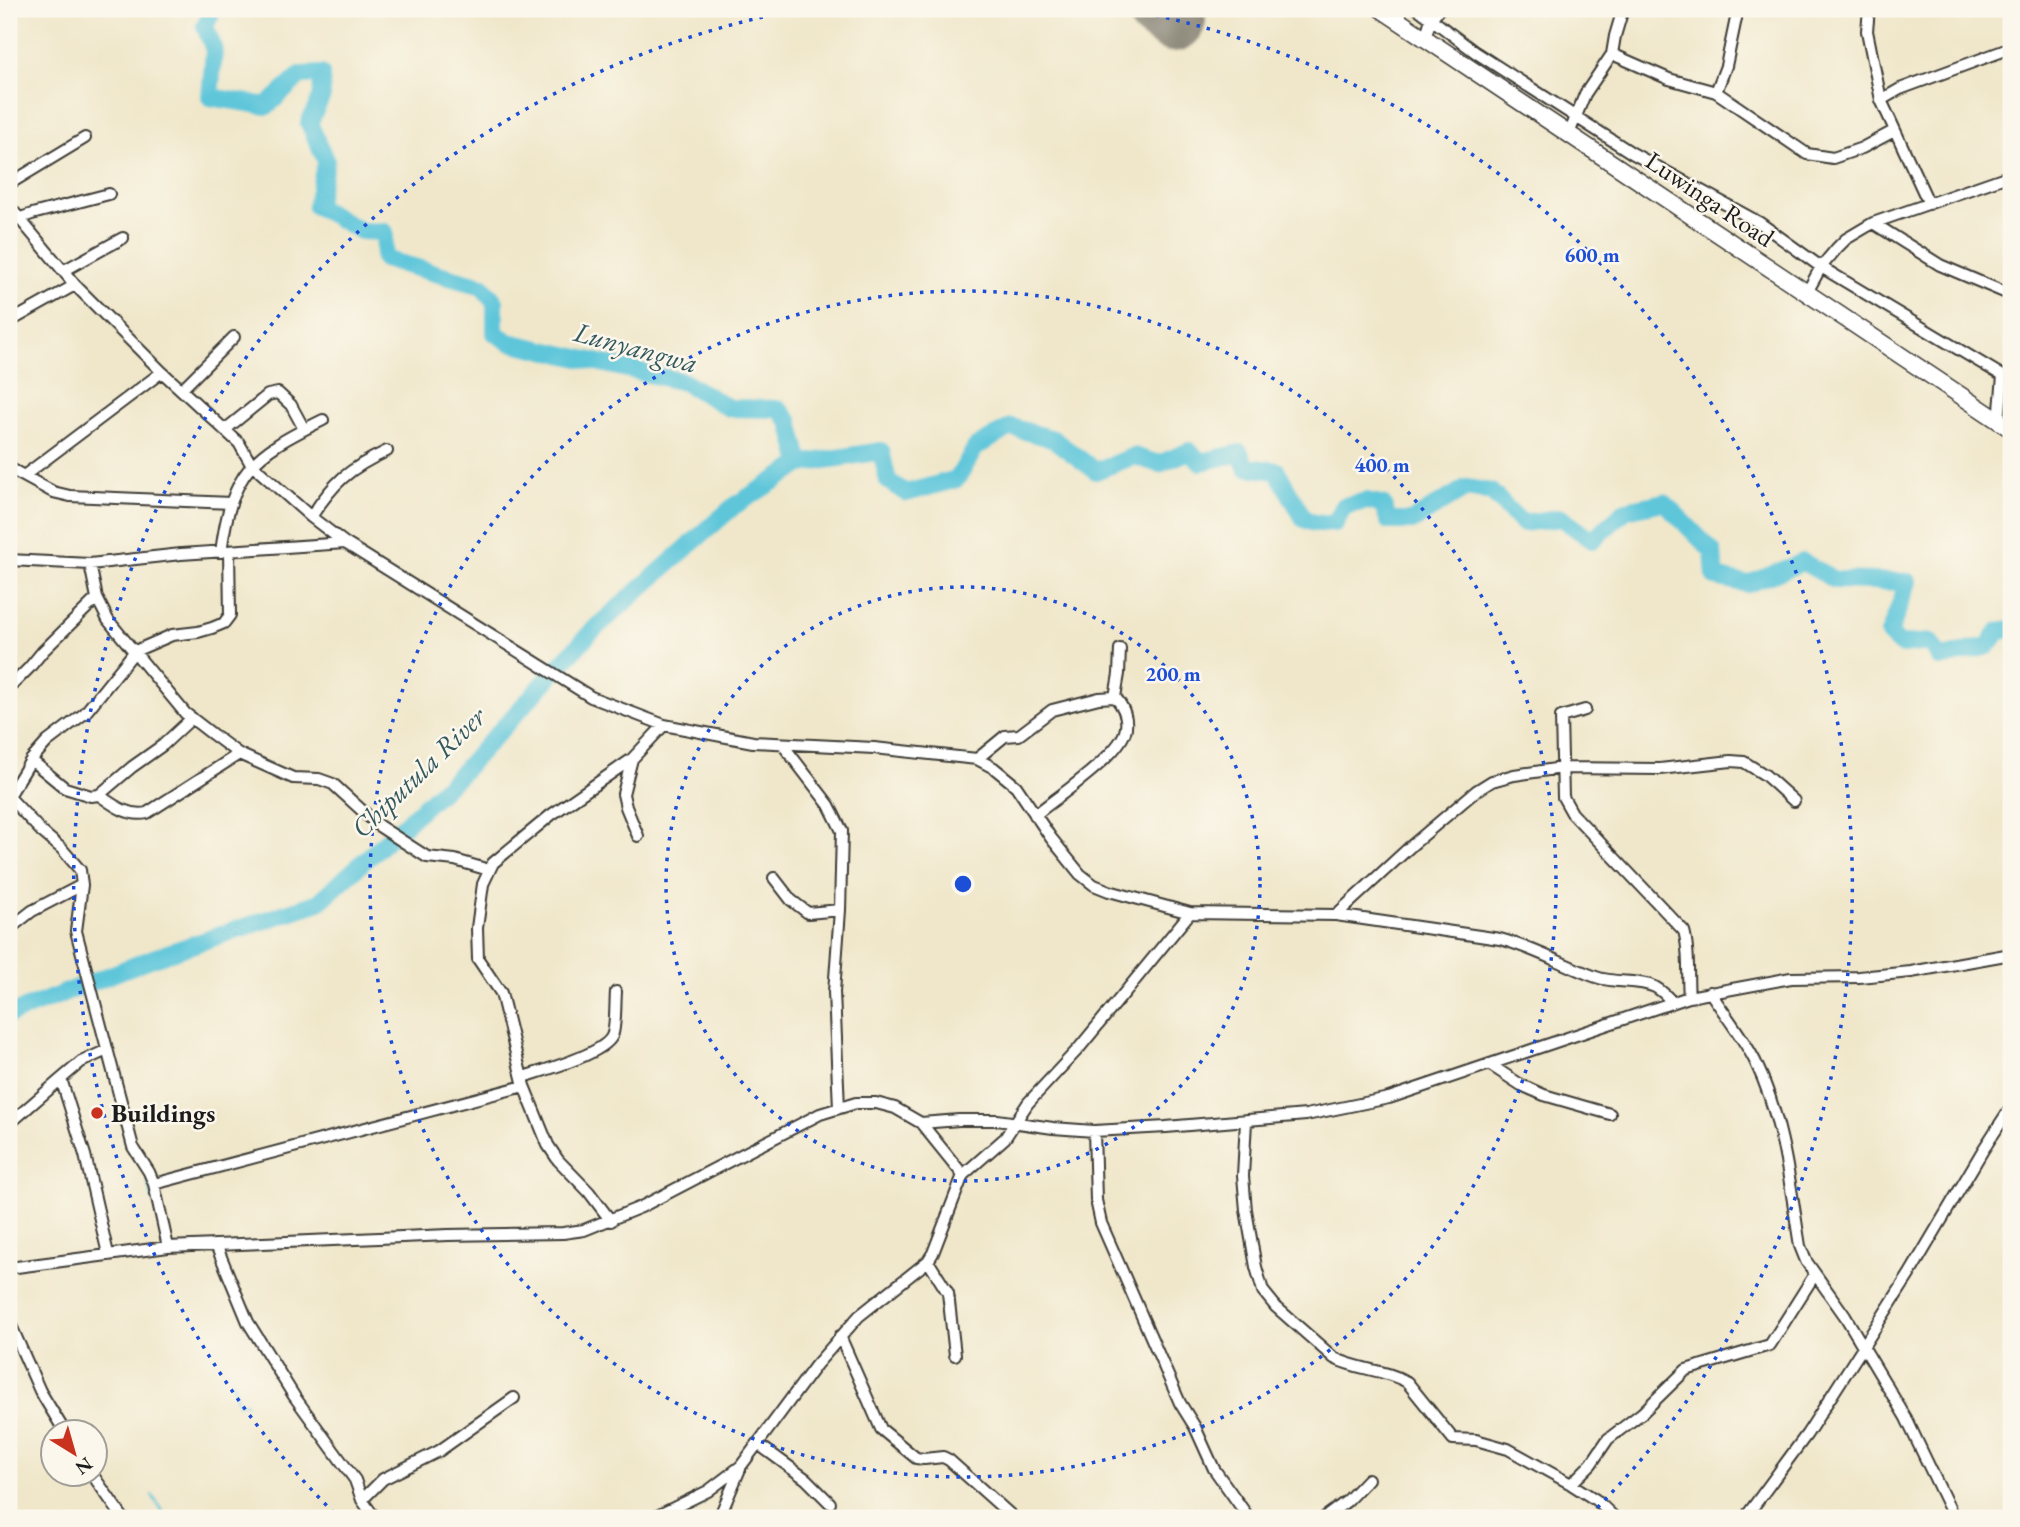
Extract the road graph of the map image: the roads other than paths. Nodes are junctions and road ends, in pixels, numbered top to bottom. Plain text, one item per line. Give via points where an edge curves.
1 (1381, 9) edge
2 (1418, 9) edge
3 (1439, 9) edge
4 (1623, 9) edge
5 (1738, 9) edge
6 (1869, 9) edge
7 (1431, 19) junction
8 (1425, 38) junction
9 (2011, 48) edge
10 (1612, 54) junction
11 (1716, 92) junction
12 (1881, 100) junction
13 (1577, 115) junction
14 (1894, 131) junction
15 (1569, 134) junction
16 (85, 138) dead end
17 (2011, 175) edge
18 (9, 184) edge
19 (109, 194) dead end
20 (1928, 204) junction
21 (9, 206) edge
22 (14, 220) edge
23 (1873, 223) junction
24 (123, 238) dead end
25 (1821, 267) junction
26 (62, 271) junction
27 (75, 285) junction
28 (1806, 293) junction
29 (2011, 295) edge
30 (9, 322) edge
31 (234, 337) dead end
32 (162, 372) junction
33 (182, 389) junction
34 (323, 420) dead end
35 (2005, 425) edge
36 (226, 429) junction
37 (304, 429) junction
38 (387, 451) dead end
39 (251, 464) junction
40 (9, 468) edge
41 (25, 475) junction
42 (231, 503) junction
43 (311, 517) junction
44 (345, 543) junction
45 (225, 552) junction
46 (9, 560) edge
47 (90, 564) junction
48 (97, 598) junction
49 (1120, 649) dead end
50 (135, 651) junction
51 (9, 688) edge
52 (1115, 697) junction
53 (1585, 710) dead end
54 (192, 718) junction
55 (664, 725) junction
56 (783, 745) junction
57 (239, 754) junction
58 (632, 759) junction
59 (978, 759) junction
60 (31, 760) junction
61 (1562, 768) junction
62 (99, 795) junction
63 (9, 797) edge
64 (1794, 801) dead end
65 (1035, 815) junction
66 (638, 836) dead end
67 (489, 870) junction
68 (774, 878) dead end
69 (82, 884) junction
70 (840, 910) junction
71 (1191, 913) junction
72 (1336, 915) junction
73 (9, 929) edge
74 (2011, 954) edge
75 (616, 992) dead end
76 (1710, 992) junction
77 (1689, 997) junction
78 (1672, 1002) junction
79 (107, 1050) junction
80 (1489, 1064) junction
81 (61, 1079) junction
82 (524, 1082) junction
83 (2011, 1107) edge
84 (839, 1108) junction
85 (1610, 1114) dead end
86 (1245, 1121) junction
87 (1015, 1122) junction
88 (921, 1123) junction
89 (9, 1124) edge
90 (1094, 1131) junction
91 (963, 1175) junction
92 (154, 1184) junction
93 (611, 1221) junction
94 (216, 1245) junction
95 (169, 1247) junction
96 (108, 1254) junction
97 (928, 1261) junction
98 (9, 1268) edge
99 (1815, 1274) junction
100 (9, 1321) edge
101 (841, 1336) junction
102 (1863, 1347) junction
103 (955, 1355) dead end
104 (514, 1398) dead end
105 (56, 1418) edge
106 (758, 1444) junction
107 (741, 1466) junction
108 (1368, 1479) dead end
109 (1572, 1484) junction
110 (101, 1488) edge
111 (362, 1500) junction
112 (830, 1503) dead end
113 (123, 1518) edge
114 (375, 1518) edge
115 (653, 1518) edge
116 (719, 1518) edge
117 (1014, 1518) edge
118 (1249, 1518) edge
119 (1324, 1518) edge
120 (1615, 1518) edge
121 (1745, 1518) edge
122 (1954, 1518) edge

1 - 8 highway, Luwinga Road
2 - 7 street
3 - 7 street
4 - 10 street
5 - 11 street
6 - 12 street via 1867,31
7 - 8 street
7 - 13 street
8 - 15 highway, Luwinga Road
9 - 12 street via 1899,89
10 - 11 street via 1669,79
10 - 13 street via 1585,93
11 - 14 street via 1807,154 1833,158
12 - 14 street
13 - 15 street
13 - 25 street via 1632,153 1760,223
14 - 20 street
15 - 28 highway, Luwinga Road
16 - 18 street
17 - 20 street
19 - 22 street
20 - 23 street
21 - 22 street
22 - 26 street
23 - 25 street via 1846,239
23 - 29 street via 1940,265
24 - 26 street
25 - 28 street
25 - 35 street via 2003,376
26 - 27 street
27 - 30 street
27 - 32 street
28 - 35 highway, Luwinga Road
31 - 33 street
32 - 33 street
32 - 41 street
33 - 36 street
34 - 37 street
36 - 37 street via 268,395 278,393 291,405
36 - 39 street
37 - 39 street
38 - 43 street via 343,476
39 - 42 street
39 - 43 street
40 - 41 street
41 - 42 street via 52,492 70,496
42 - 45 street
43 - 44 street
44 - 45 street
44 - 55 street via 591,697
45 - 47 street
45 - 50 street via 230,615 224,623 172,635
46 - 47 street
47 - 48 street
48 - 50 street via 108,620
48 - 51 street
49 - 52 street
50 - 54 street
50 - 60 street via 85,713
52 - 59 street via 1052,710 1019,735 1005,736
52 - 65 street via 1126,720 1121,740 1105,759
53 - 61 street via 1561,717
54 - 57 street
54 - 62 street
55 - 56 street
55 - 58 street
56 - 59 street via 874,748
56 - 70 street via 829,805 842,831
57 - 62 street via 140,815
57 - 67 street via 293,778 333,784 379,826 427,857
58 - 66 street via 623,794
58 - 67 street via 519,840
59 - 65 street via 1016,786
60 - 62 street via 65,788
60 - 63 street
61 - 64 street via 1660,769 1744,762
61 - 72 street via 1514,775 1476,790
61 - 77 street via 1567,806 1684,931
63 - 69 street via 71,859 80,870
65 - 71 street via 1063,854 1094,885
67 - 82 street via 477,928 478,959 501,993
68 - 70 street via 808,913
69 - 73 street
69 - 79 street via 76,932
70 - 84 street via 834,992
71 - 72 street
71 - 87 street
72 - 78 street via 1500,939 1596,977 1652,986
74 - 76 street via 1911,972 1791,978
75 - 82 street via 613,1035 605,1045
76 - 77 street
76 - 99 street via 1755,1061 1767,1091 1800,1246
77 - 78 street
78 - 80 street
79 - 81 street via 81,1062
79 - 92 street via 132,1147
80 - 85 street via 1544,1095
80 - 86 street via 1355,1107
81 - 89 street
81 - 96 street
82 - 92 street
82 - 93 street via 548,1145
83 - 102 street
84 - 88 street via 876,1103
84 - 93 street
86 - 90 street
86 - 109 street via 1243,1175 1249,1232 1263,1291 1276,1307 1334,1358 1407,1382 1453,1438 1500,1446
87 - 88 street
87 - 90 street
87 - 91 street via 1005,1138
88 - 91 street
90 - 118 street via 1101,1223 1180,1403 1214,1469
91 - 97 street
92 - 95 street
93 - 94 street via 563,1233
94 - 95 street
94 - 111 street via 248,1322 355,1480
95 - 96 street
96 - 98 street
97 - 101 street
97 - 103 street via 948,1293
99 - 102 street
99 - 109 street via 1770,1345 1686,1370 1608,1439
100 - 105 street
101 - 106 street
101 - 117 street via 875,1419 887,1436 916,1458 949,1460
102 - 121 street
102 - 122 street via 1916,1435
104 - 111 street via 439,1451 383,1479
106 - 107 street
106 - 112 street
107 - 115 street via 708,1491
107 - 116 street
108 - 119 street
109 - 120 street
110 - 113 street
111 - 114 street

